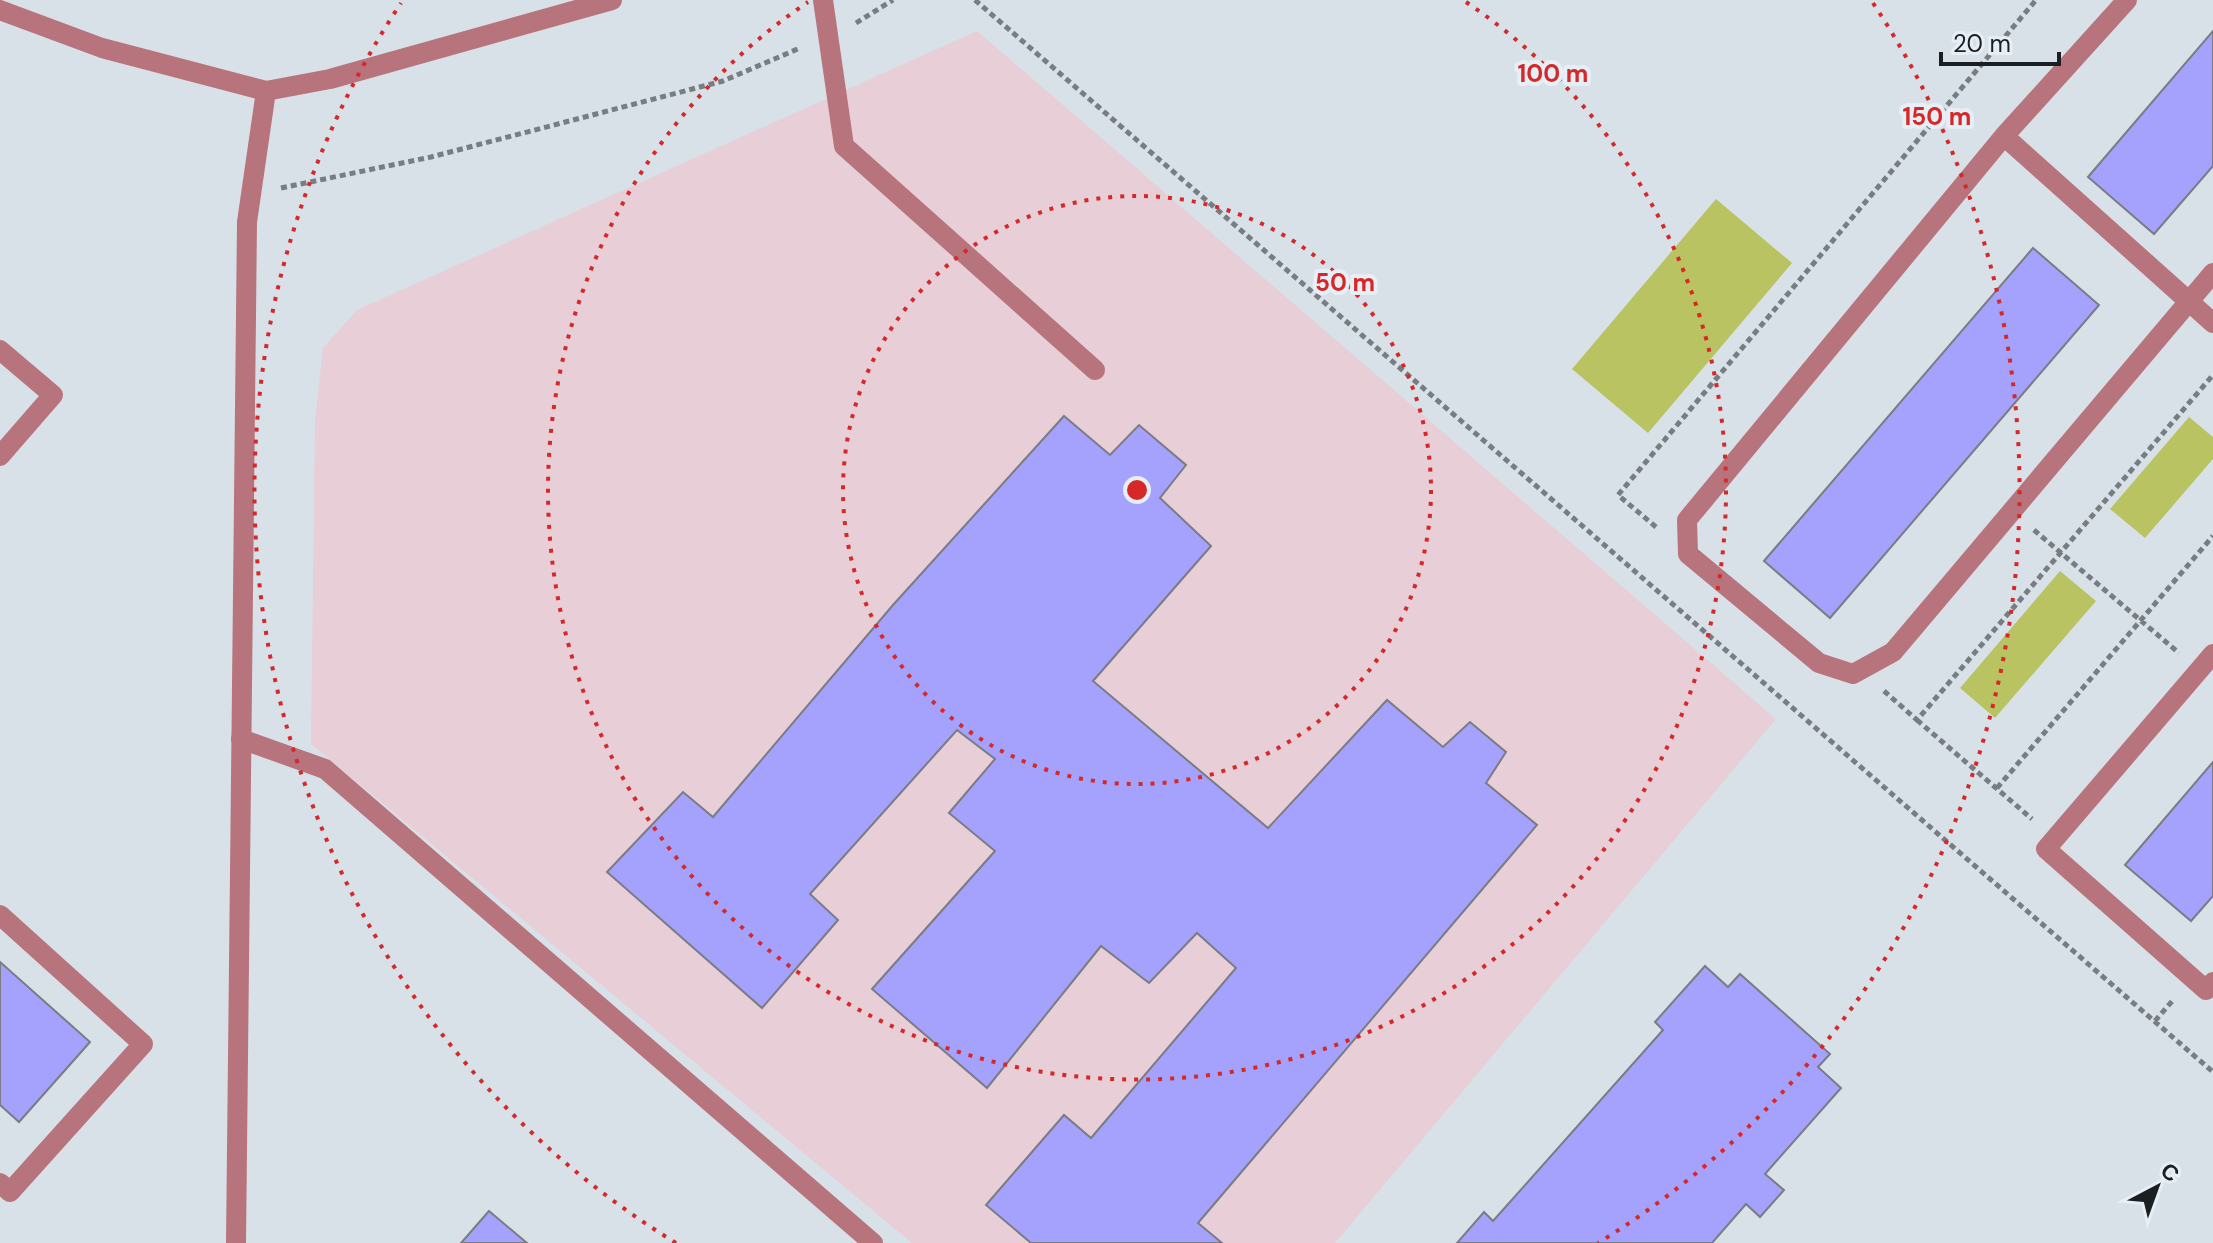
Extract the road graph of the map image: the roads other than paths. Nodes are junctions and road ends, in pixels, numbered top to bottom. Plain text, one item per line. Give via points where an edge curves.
1 (612, 0) edge
2 (823, 0) edge
3 (2127, 0) edge
4 (0, 10) edge
5 (266, 91) junction
6 (2004, 136) junction
7 (2213, 273) edge
8 (2189, 301) junction
9 (2213, 323) edge
10 (0, 350) edge
11 (1095, 370) dead end
12 (0, 456) edge
13 (2213, 654) edge
14 (241, 739) junction
15 (0, 915) edge
16 (2213, 982) edge
17 (0, 1183) edge
18 (236, 1243) edge
19 (873, 1243) edge

1 - 5 street via 330,79
2 - 11 street via 844,146
3 - 6 street
4 - 5 street via 102,48
5 - 14 street via 247,222
6 - 8 street
6 - 8 street via 1687,520 1688,554 1819,663 1853,674 1893,652
7 - 8 street
8 - 9 street
10 - 12 street via 53,395
13 - 16 street via 2046,849 2206,990
14 - 18 street
14 - 19 street via 325,769
15 - 17 street via 143,1044 10,1192

